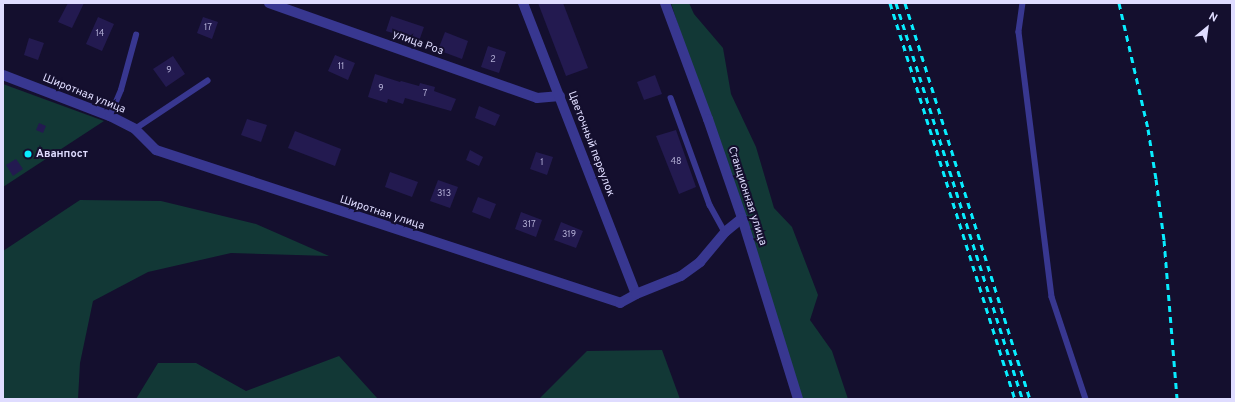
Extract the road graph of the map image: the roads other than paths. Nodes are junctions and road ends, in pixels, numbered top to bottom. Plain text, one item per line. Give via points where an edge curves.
1 (269, 3) edge
2 (523, 3) edge
3 (665, 3) edge
4 (1023, 3) edge
5 (136, 35) dead end
6 (3, 75) edge
7 (207, 81) dead end
8 (560, 96) junction
9 (671, 98) dead end
10 (110, 116) junction
11 (135, 129) junction
12 (742, 218) junction
13 (725, 232) junction
14 (636, 294) junction
15 (798, 399) edge
16 (1086, 399) edge

1 - 8 street, улица Роз via 537,98
2 - 8 street, Цветочный переулок
3 - 12 street, Станционная улица
4 - 16 lane via 1019,32 1052,297
5 - 10 lane via 121,90
6 - 10 street, Широтная улица
7 - 11 lane
8 - 14 street, Цветочный переулок
9 - 13 lane via 710,205
10 - 11 street, Широтная улица
11 - 14 street, Широтная улица via 156,150 605,299 620,303
12 - 13 street, Широтная улица
12 - 15 street, Станционная улица
13 - 14 street, Широтная улица via 700,262 681,276

